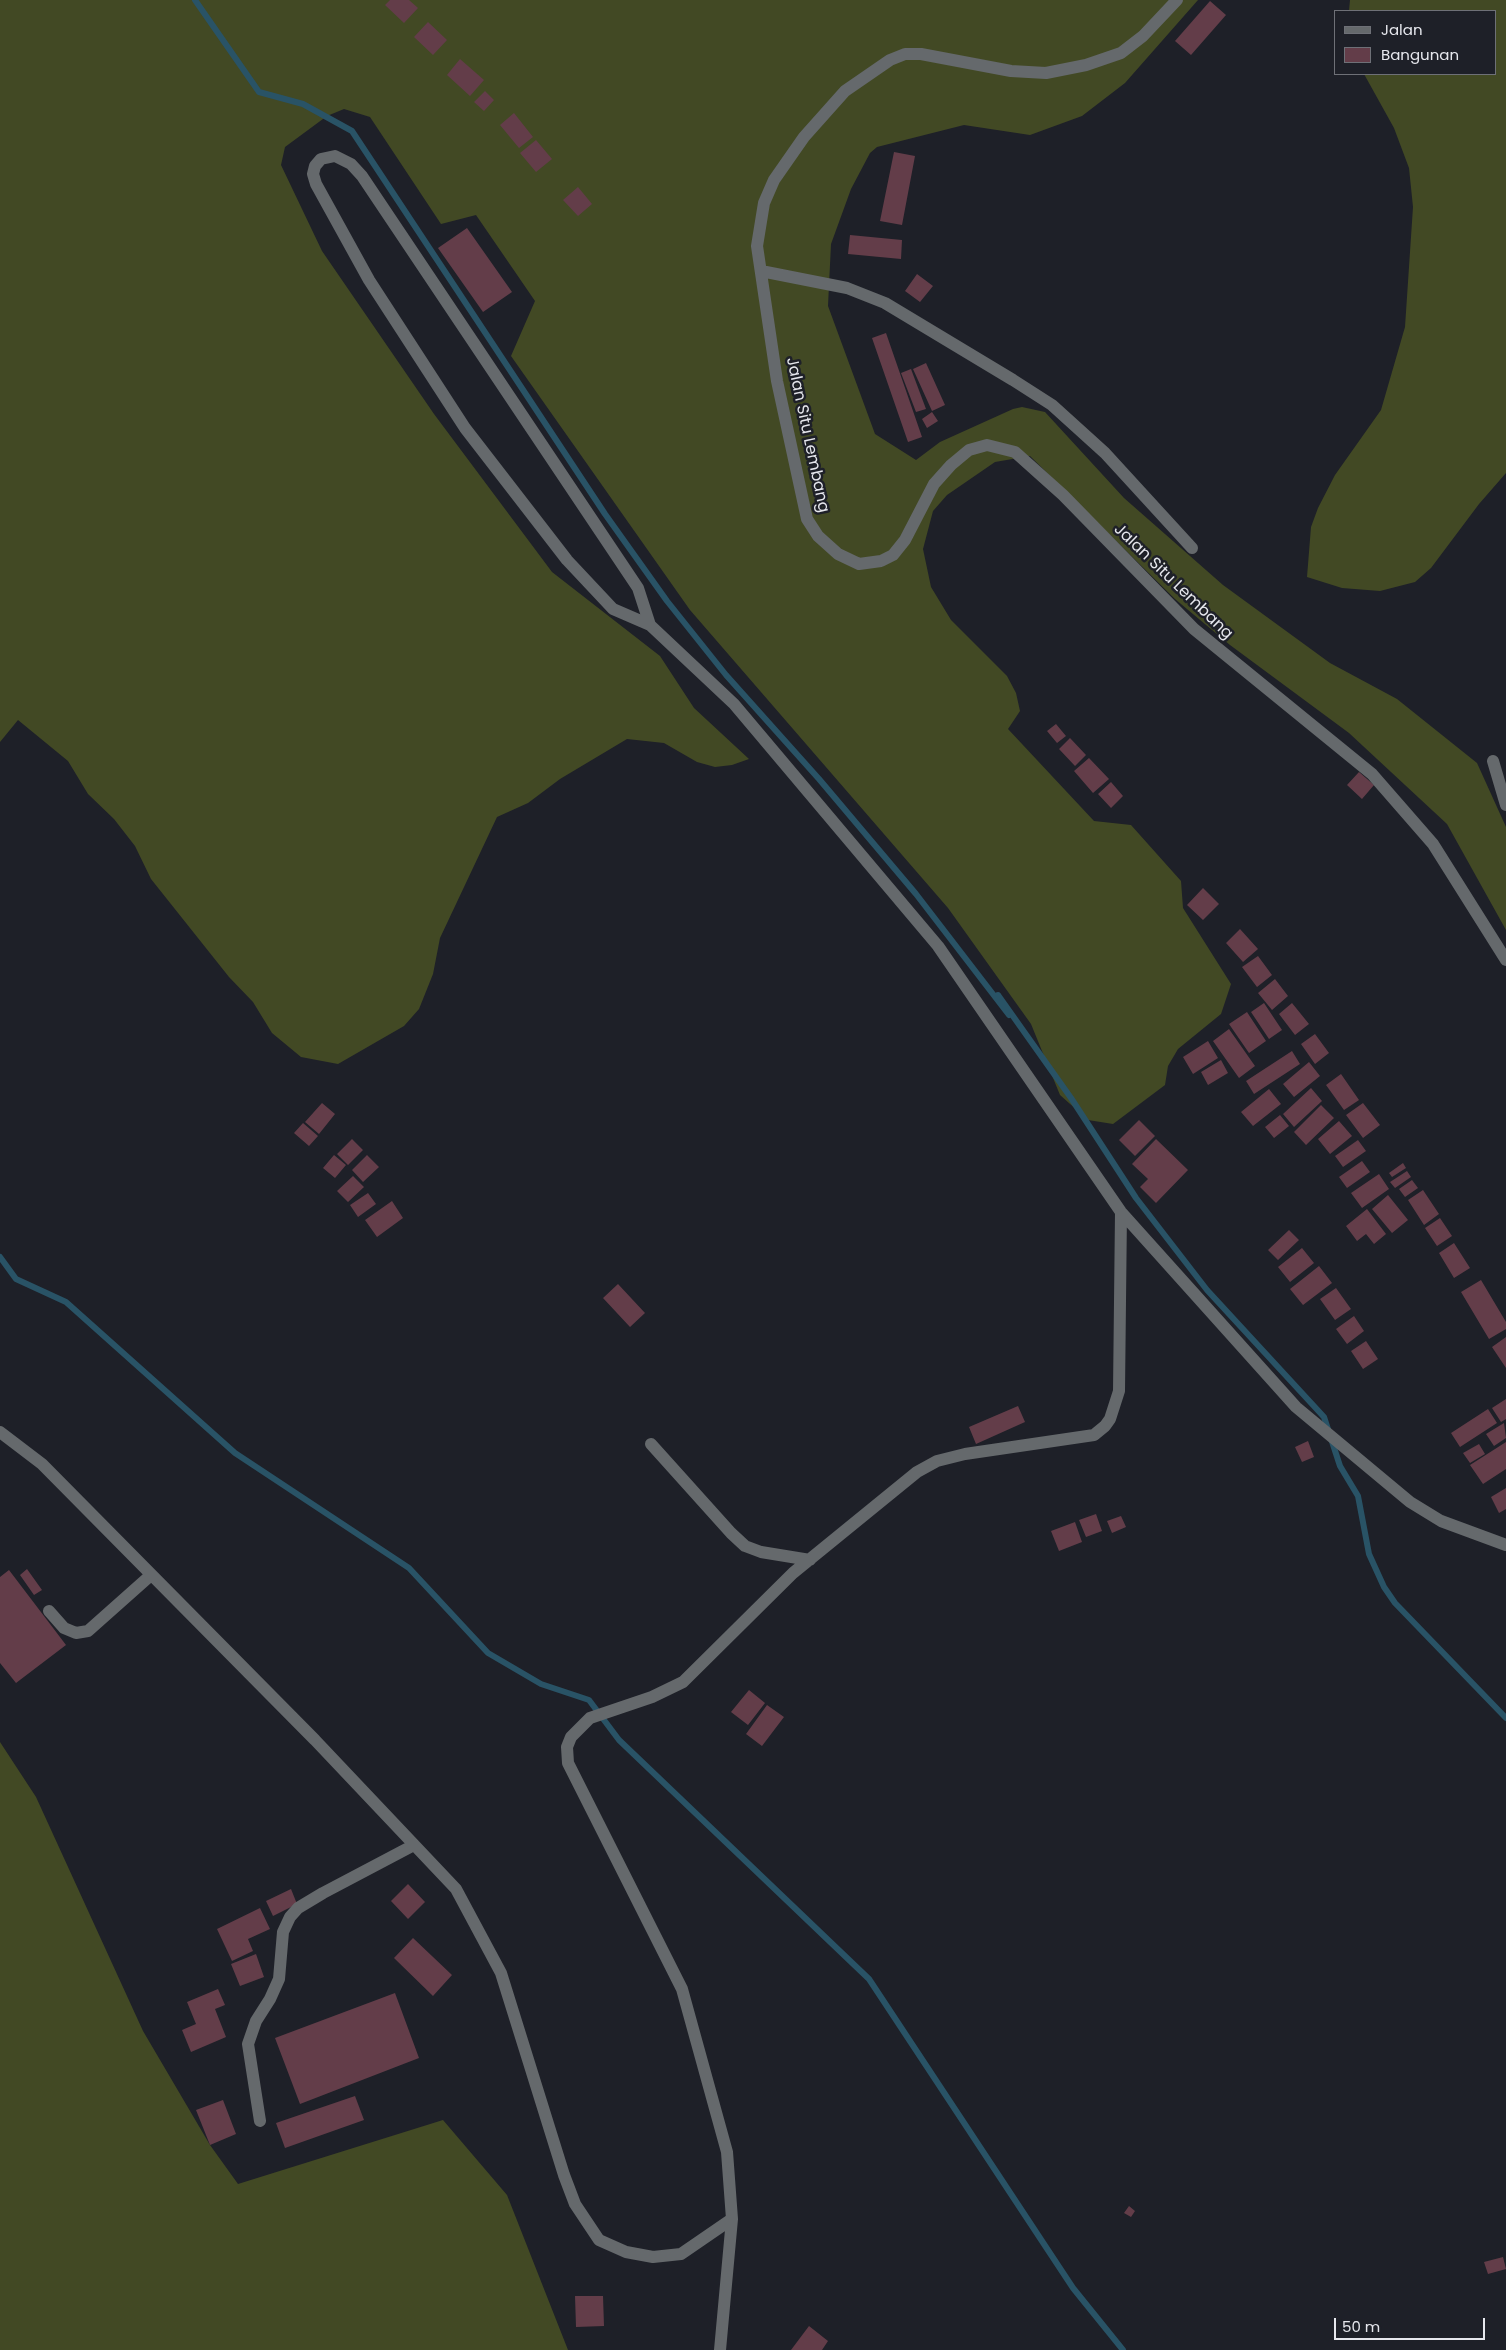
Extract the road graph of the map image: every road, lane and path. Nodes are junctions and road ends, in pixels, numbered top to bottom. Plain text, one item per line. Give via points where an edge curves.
1 (1177, 0) edge
2 (761, 271) junction
3 (1192, 548) dead end
4 (650, 625) junction
5 (1492, 761) dead end
6 (1506, 805) edge
7 (1506, 960) edge
8 (1121, 1212) junction
9 (0, 1432) edge
10 (651, 1444) dead end
11 (1506, 1545) edge
12 (810, 1560) junction
13 (151, 1575) junction
14 (49, 1611) dead end
15 (414, 1844) junction
16 (260, 2121) dead end
17 (732, 2219) junction
18 (720, 2350) edge

1 - 2 street, Jalan Situ Lembang via 1143,36 1121,53 1086,65 1046,73 1011,71 922,54 905,54 890,60 845,91 804,137 774,180 764,202 760,223 757,246
2 - 3 street via 847,288 885,303 1021,385 1052,405 1105,453
2 - 7 street, Jalan Situ Lembang via 777,381 808,519 818,536 838,554 860,564 881,561 893,555 905,540 934,484 969,450 987,445 1015,452 1063,495 1194,629 1372,774 1433,844
4 - 4 street via 613,609 573,567 465,428 369,280 316,184 313,174 321,159 335,156 352,164 362,176 638,588
4 - 8 street via 734,704 938,946
5 - 6 street
8 - 11 street via 1296,1407 1410,1502 1441,1521
8 - 12 street via 1119,1391 1105,1426 1094,1434 938,1461 917,1472
9 - 13 street via 42,1464
10 - 12 street via 745,1546
12 - 17 street via 683,1682 652,1697 590,1718 571,1737 567,1747 568,1764 682,1989 728,2152
13 - 14 street via 88,1630 76,1633 64,1628
13 - 15 street
15 - 16 street via 323,1893 298,1908 290,1917 283,1932 279,1979 256,2021 248,2044
15 - 17 street via 456,1889 501,1973 564,2175 576,2204 600,2240 626,2252 653,2257 681,2254
17 - 18 street

